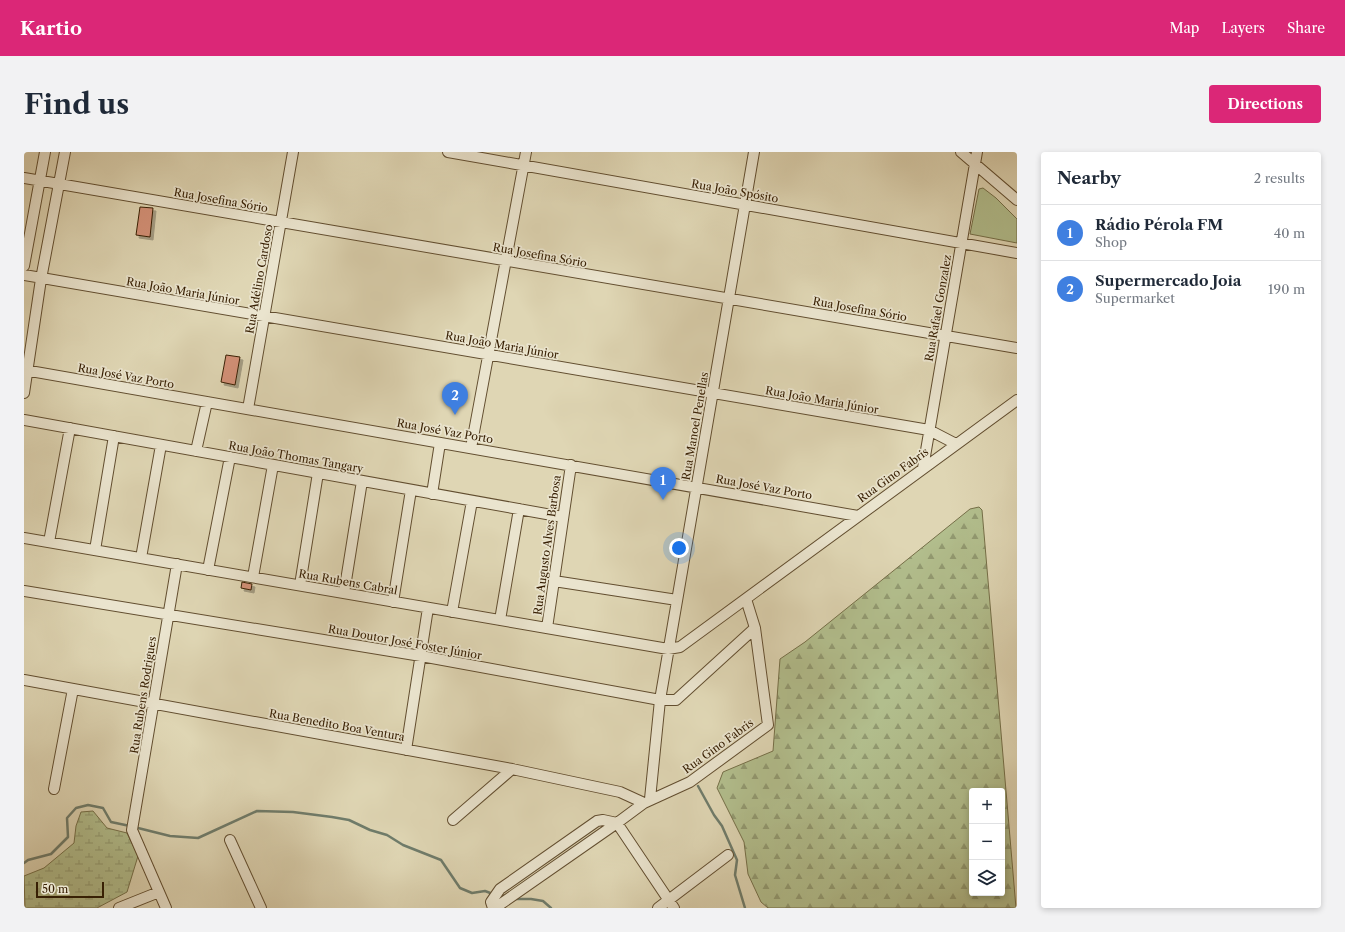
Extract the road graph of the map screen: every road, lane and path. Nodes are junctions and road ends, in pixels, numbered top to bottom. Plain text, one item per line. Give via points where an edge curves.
1 (45, 152) edge
2 (65, 152) edge
3 (293, 152) edge
4 (448, 152) edge
5 (526, 152) edge
6 (754, 152) edge
7 (961, 152) edge
8 (977, 152) edge
9 (975, 164) junction
10 (523, 165) junction
11 (24, 178) edge
12 (40, 181) junction
13 (59, 185) junction
14 (1017, 200) edge
15 (745, 204) junction
16 (281, 223) junction
17 (961, 243) junction
18 (1017, 253) edge
19 (506, 261) junction
20 (24, 266) edge
21 (24, 275) edge
22 (42, 279) junction
23 (729, 299) junction
24 (264, 317) junction
25 (945, 336) junction
26 (1017, 348) edge
27 (488, 355) junction
28 (26, 370) edge
29 (24, 393) edge
30 (712, 393) junction
31 (1017, 400) edge
32 (207, 402) junction
33 (248, 409) junction
34 (24, 420) edge
35 (70, 428) junction
36 (929, 430) junction
37 (114, 436) junction
38 (440, 443) junction
39 (956, 444) junction
40 (161, 445) junction
41 (471, 448) junction
42 (196, 451) junction
43 (230, 457) junction
44 (273, 465) junction
45 (571, 465) junction
46 (923, 468) junction
47 (318, 473) junction
48 (362, 481) junction
49 (696, 487) junction
50 (411, 490) junction
51 (432, 494) junction
52 (472, 501) junction
53 (519, 509) junction
54 (858, 516) junction
55 (563, 517) junction
56 (24, 538) edge
57 (49, 542) junction
58 (95, 550) junction
59 (141, 558) junction
60 (177, 564) junction
61 (208, 570) junction
62 (253, 577) junction
63 (554, 581) junction
64 (300, 586) junction
65 (24, 590) edge
66 (344, 593) junction
67 (746, 599) junction
68 (677, 600) junction
69 (392, 602) junction
70 (428, 608) junction
71 (452, 612) junction
72 (168, 614) junction
73 (500, 620) junction
74 (547, 628) junction
75 (755, 628) junction
76 (668, 649) junction
77 (420, 656) junction
78 (24, 680) edge
79 (73, 689) junction
80 (660, 700) junction
81 (154, 704) junction
82 (406, 750) junction
83 (512, 769) junction
84 (54, 789) dead end
85 (647, 801) junction
86 (453, 820) dead end
87 (617, 823) junction
88 (230, 840) dead end
89 (728, 855) dead end
90 (159, 892) junction
91 (671, 904) edge
92 (494, 906) edge
93 (120, 908) edge
94 (166, 908) edge
95 (261, 908) edge
96 (658, 908) edge

1 - 12 street
2 - 13 street
3 - 16 street, Rua Adélino Cardoso
4 - 10 street, Rua João Spósito
5 - 10 street
6 - 15 street, Rua Manoel Penellas
7 - 9 street
8 - 9 street, Rua Rafael Gonzalez
9 - 14 street
9 - 17 street, Rua Rafael Gonzalez
10 - 15 street, Rua João Spósito
10 - 19 street
11 - 12 street
12 - 13 street, Rua Josefina Sório
12 - 20 street
13 - 16 street, Rua Josefina Sório
13 - 22 street
15 - 17 street, Rua João Spósito
15 - 23 street, Rua Manoel Penellas
16 - 19 street, Rua Josefina Sório
16 - 24 street, Rua Adélino Cardoso
17 - 18 street, Rua João Spósito
17 - 25 street, Rua Rafael Gonzalez
19 - 23 street, Rua Josefina Sório
19 - 27 street
21 - 22 street, Rua João Maria Júnior
22 - 24 street, Rua João Maria Júnior
22 - 28 street
23 - 25 street, Rua Josefina Sório
23 - 30 street, Rua Manoel Penellas
24 - 27 street, Rua João Maria Júnior
24 - 33 street, Rua Adélino Cardoso
25 - 26 street, Rua Josefina Sório
25 - 36 street, Rua Rafael Gonzalez
27 - 30 street, Rua João Maria Júnior
27 - 41 street
28 - 29 street
28 - 32 street, Rua José Vaz Porto
30 - 36 street, Rua João Maria Júnior
30 - 49 street, Rua Manoel Penellas
31 - 39 street, Rua Gino Fabris
32 - 33 street, Rua José Vaz Porto
32 - 42 street
33 - 38 street, Rua José Vaz Porto
34 - 35 street, Rua João Thomas Tangary
35 - 37 street, Rua João Thomas Tangary
35 - 57 street
36 - 39 street, Rua João Maria Júnior
36 - 46 street, Rua Rafael Gonzalez
37 - 40 street, Rua João Thomas Tangary
37 - 58 street
38 - 41 street, Rua José Vaz Porto
38 - 51 street
39 - 46 street, Rua Gino Fabris
40 - 42 street, Rua João Thomas Tangary
40 - 59 street
41 - 45 street, Rua José Vaz Porto
42 - 43 street, Rua João Thomas Tangary
43 - 44 street, Rua João Thomas Tangary
43 - 61 street
44 - 47 street, Rua João Thomas Tangary
44 - 62 street
45 - 49 street, Rua José Vaz Porto
45 - 55 street, Rua Augusto Alves Barbosa
46 - 54 street, Rua Gino Fabris
47 - 48 street, Rua João Thomas Tangary
47 - 64 street
48 - 50 street, Rua João Thomas Tangary
48 - 66 street
49 - 54 street, Rua José Vaz Porto
49 - 68 street, Rua Manoel Penellas
50 - 51 street, Rua João Thomas Tangary
50 - 69 street
51 - 52 street, Rua João Thomas Tangary
52 - 53 street, Rua João Thomas Tangary
52 - 71 street
53 - 55 street, Rua João Thomas Tangary
53 - 73 street
54 - 67 street, Rua Gino Fabris
55 - 63 street, Rua Augusto Alves Barbosa
56 - 57 street, Rua Rubens Cabral
57 - 58 street, Rua Rubens Cabral
58 - 59 street, Rua Rubens Cabral
59 - 60 street, Rua Rubens Cabral
60 - 61 street, Rua Rubens Cabral
60 - 72 street, Rua Rubens Rodrigues
61 - 62 street, Rua Rubens Cabral
62 - 64 street, Rua Rubens Cabral
63 - 68 street
63 - 74 street, Rua Augusto Alves Barbosa
64 - 66 street, Rua Rubens Cabral
65 - 72 street, Rua Doutor José Foster Júnior
66 - 69 street, Rua Rubens Cabral
67 - 75 street, Rua Gino Fabris
67 - 76 street, Rua Gino Fabris via 680,647
68 - 76 street, Rua Manoel Penellas
69 - 70 street, Rua Rubens Cabral
70 - 71 street, Rua Rubens Cabral
70 - 77 street
71 - 73 street, Rua Rubens Cabral
72 - 77 street, Rua Doutor José Foster Júnior
72 - 81 street, Rua Rubens Rodrigues
73 - 74 street, Rua Rubens Cabral
74 - 76 street, Rua Rubens Cabral
75 - 80 street, Rua Doutor José Foster Júnior via 676,700
75 - 85 street, Rua Gino Fabris via 768,725 690,782
76 - 80 street, Rua Manoel Penellas
77 - 80 street, Rua Doutor José Foster Júnior
77 - 82 street
78 - 79 street, Rua Benedito Boa Ventura
79 - 81 street, Rua Benedito Boa Ventura
79 - 84 street
80 - 85 street, Rua Manoel Penellas
81 - 82 street, Rua Benedito Boa Ventura
81 - 90 street, Rua Rubens Rodrigues via 132,830
82 - 83 street, Rua Benedito Boa Ventura
83 - 85 street, Rua Benedito Boa Ventura via 620,792
83 - 86 street
85 - 87 street, Rua Gino Fabris
87 - 91 street
87 - 92 street, Rua Gino Fabris
87 - 92 street via 597,821 500,889
88 - 95 street
89 - 91 street
90 - 93 street
90 - 94 street
91 - 96 street

